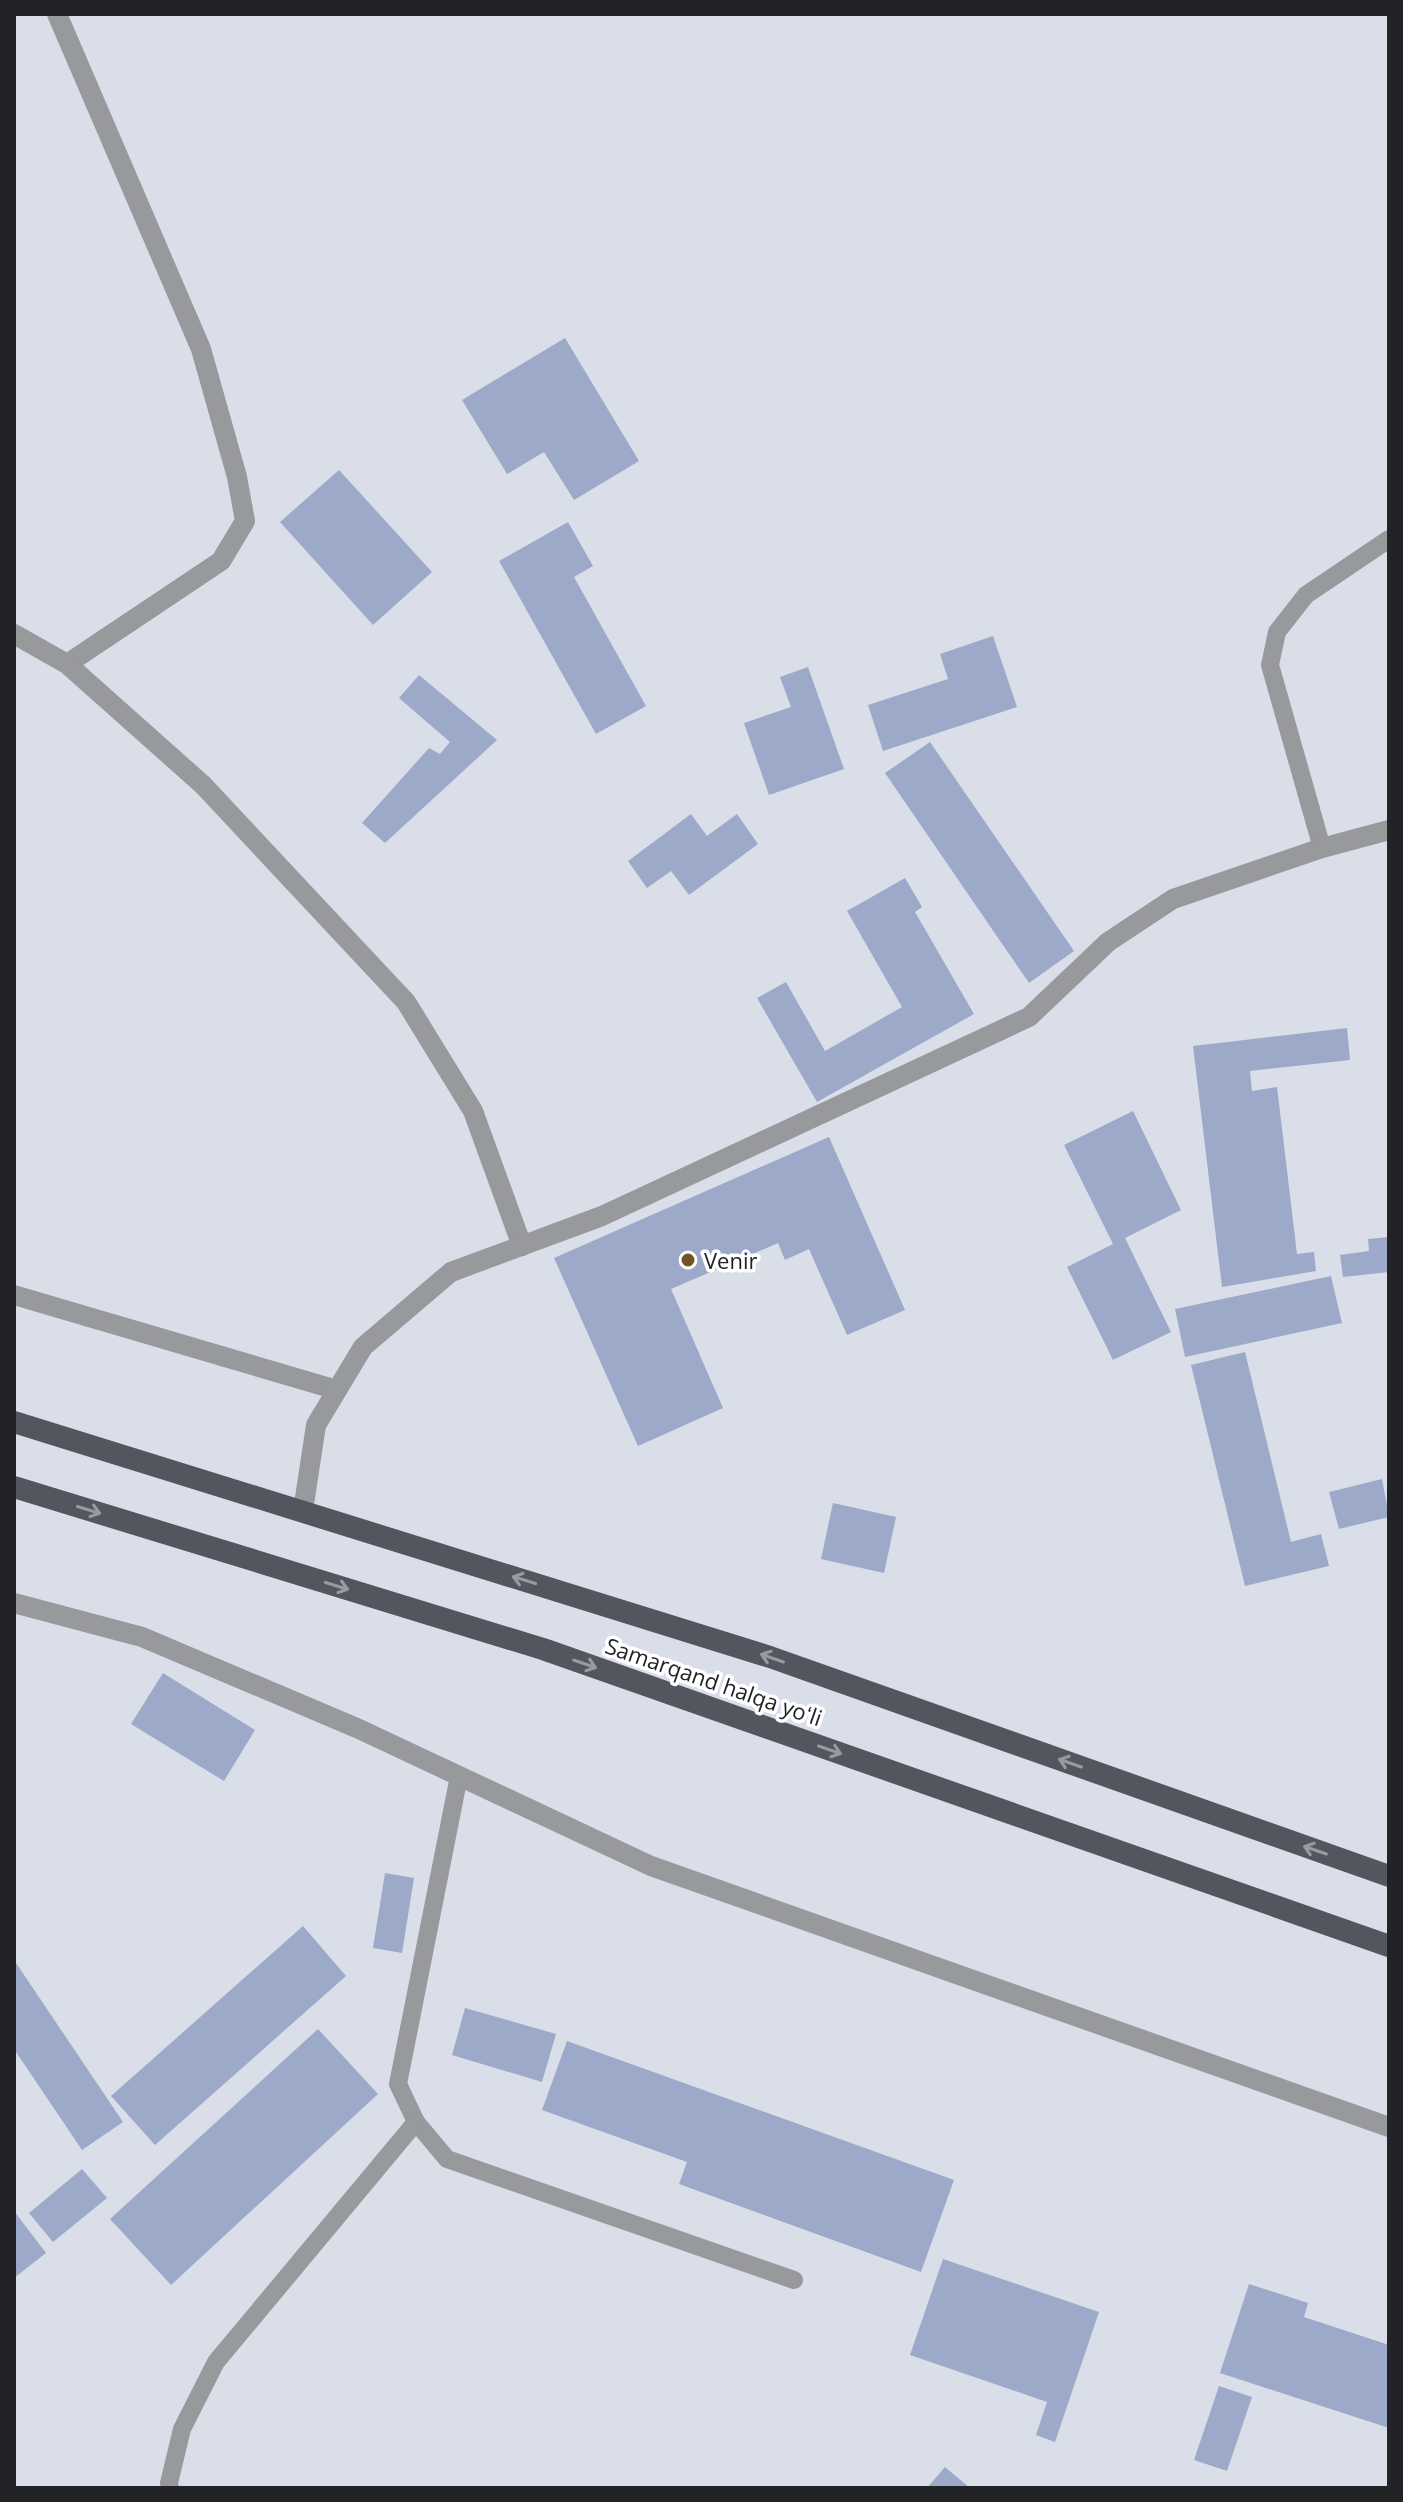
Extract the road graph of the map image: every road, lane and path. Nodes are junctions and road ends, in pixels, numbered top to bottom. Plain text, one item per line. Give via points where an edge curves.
1 (57, 14) edge
2 (1389, 539) edge
3 (14, 634) edge
4 (67, 664) junction
5 (1389, 830) edge
6 (1322, 848) junction
7 (522, 1246) junction
8 (14, 1295) edge
9 (337, 1390) junction
10 (14, 1422) edge
11 (14, 1487) edge
12 (303, 1511) junction
13 (14, 1603) edge
14 (459, 1776) junction
15 (1389, 1876) edge
16 (1389, 1946) edge
17 (416, 2122) junction
18 (1389, 2127) edge
19 (794, 2280) dead end
20 (170, 2488) edge

1 - 4 street via 201,349 245,521 221,561
2 - 6 lane via 1306,595 1277,632 1272,654 1270,665
3 - 4 street
4 - 7 street via 203,785 406,1002 473,1111
5 - 6 street
6 - 7 street via 1173,899 1108,942 1029,1017 602,1216
7 - 9 street via 451,1272 363,1347
8 - 9 street
9 - 12 street via 316,1425
10 - 12 highway, Samarqand halqa yoʻli
11 -> 16 highway, Samarqand halqa yoʻli via 543,1649
15 -> 12 highway, Samarqand halqa yoʻli via 770,1657
13 - 14 street via 142,1637
14 - 17 lane via 398,2084
14 - 18 street via 651,1866
17 - 19 lane via 447,2159
17 - 20 lane via 216,2362 182,2429

